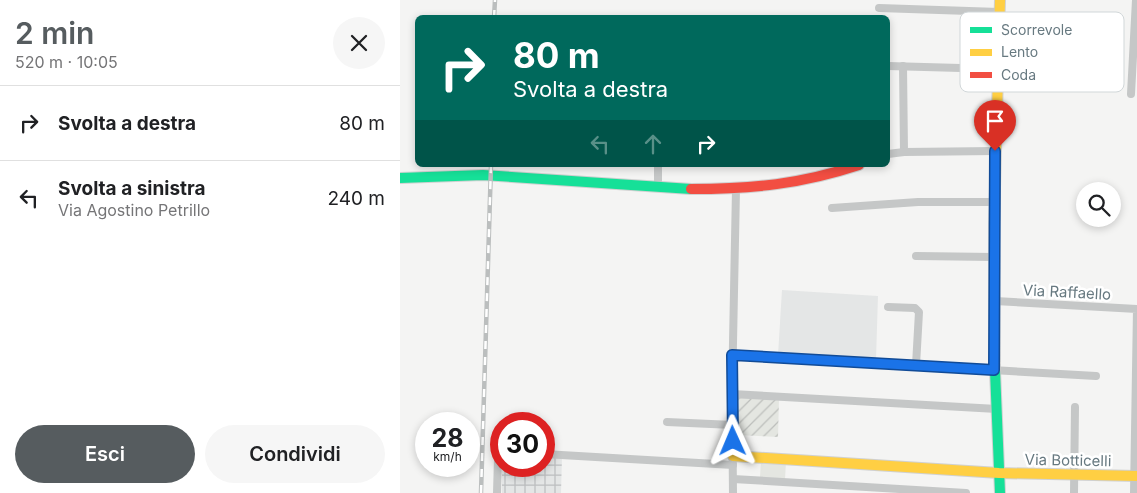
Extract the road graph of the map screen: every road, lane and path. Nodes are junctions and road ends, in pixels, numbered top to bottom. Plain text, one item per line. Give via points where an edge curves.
1 (1000, 0) edge
2 (1136, 0) edge
3 (879, 8) dead end
4 (999, 12) joint
5 (890, 66) edge
6 (903, 66) junction
7 (960, 68) edge
8 (996, 92) edge
9 (1131, 94) dead end
10 (995, 151) junction
11 (904, 152) junction
12 (890, 154) edge
13 (658, 167) edge
14 (853, 167) edge
15 (400, 178) edge
16 (658, 187) junction
17 (736, 188) junction
18 (995, 202) junction
19 (832, 208) dead end
20 (916, 256) dead end
21 (994, 257) junction
22 (995, 301) junction
23 (888, 307) dead end
24 (1137, 308) edge
25 (732, 355) junction
26 (916, 365) junction
27 (994, 370) junction
28 (1096, 376) dead end
29 (732, 394) junction
30 (1075, 407) dead end
31 (997, 409) junction
32 (668, 422) dead end
33 (733, 425) junction
34 (555, 454) edge
35 (733, 461) junction
36 (999, 473) junction
37 (1074, 475) junction
38 (1136, 476) edge
39 (497, 477) edge
40 (733, 479) junction
41 (919, 492) edge
42 (497, 493) edge
43 (733, 493) edge
44 (966, 493) edge
45 (1000, 493) edge
46 (1074, 493) edge
47 (1134, 493) edge

1 - 4 street
2 - 9 street
3 - 4 street
5 - 6 street
6 - 7 street
6 - 11 street
8 - 10 street
10 - 11 street
10 - 18 street
11 - 12 street
13 - 16 street
14 - 17 street via 814,180
15 - 16 street via 492,175
16 - 17 street
17 - 25 street
18 - 19 street via 918,202
18 - 21 street
20 - 21 street
21 - 22 street
22 - 24 street, Via Raffaello
22 - 27 street
23 - 26 street via 915,308 919,312
24 - 38 street
25 - 26 street
25 - 29 street
26 - 27 street
27 - 28 street
27 - 31 street
29 - 31 street
29 - 33 street
30 - 37 street
31 - 36 street
32 - 33 street
33 - 35 street
34 - 35 street
35 - 36 street, Via Botticelli
35 - 40 street
36 - 37 street, Via Botticelli
36 - 45 street
37 - 38 street, Via Botticelli
37 - 46 street
38 - 47 street
39 - 42 street
40 - 41 street
40 - 43 street
41 - 44 street

